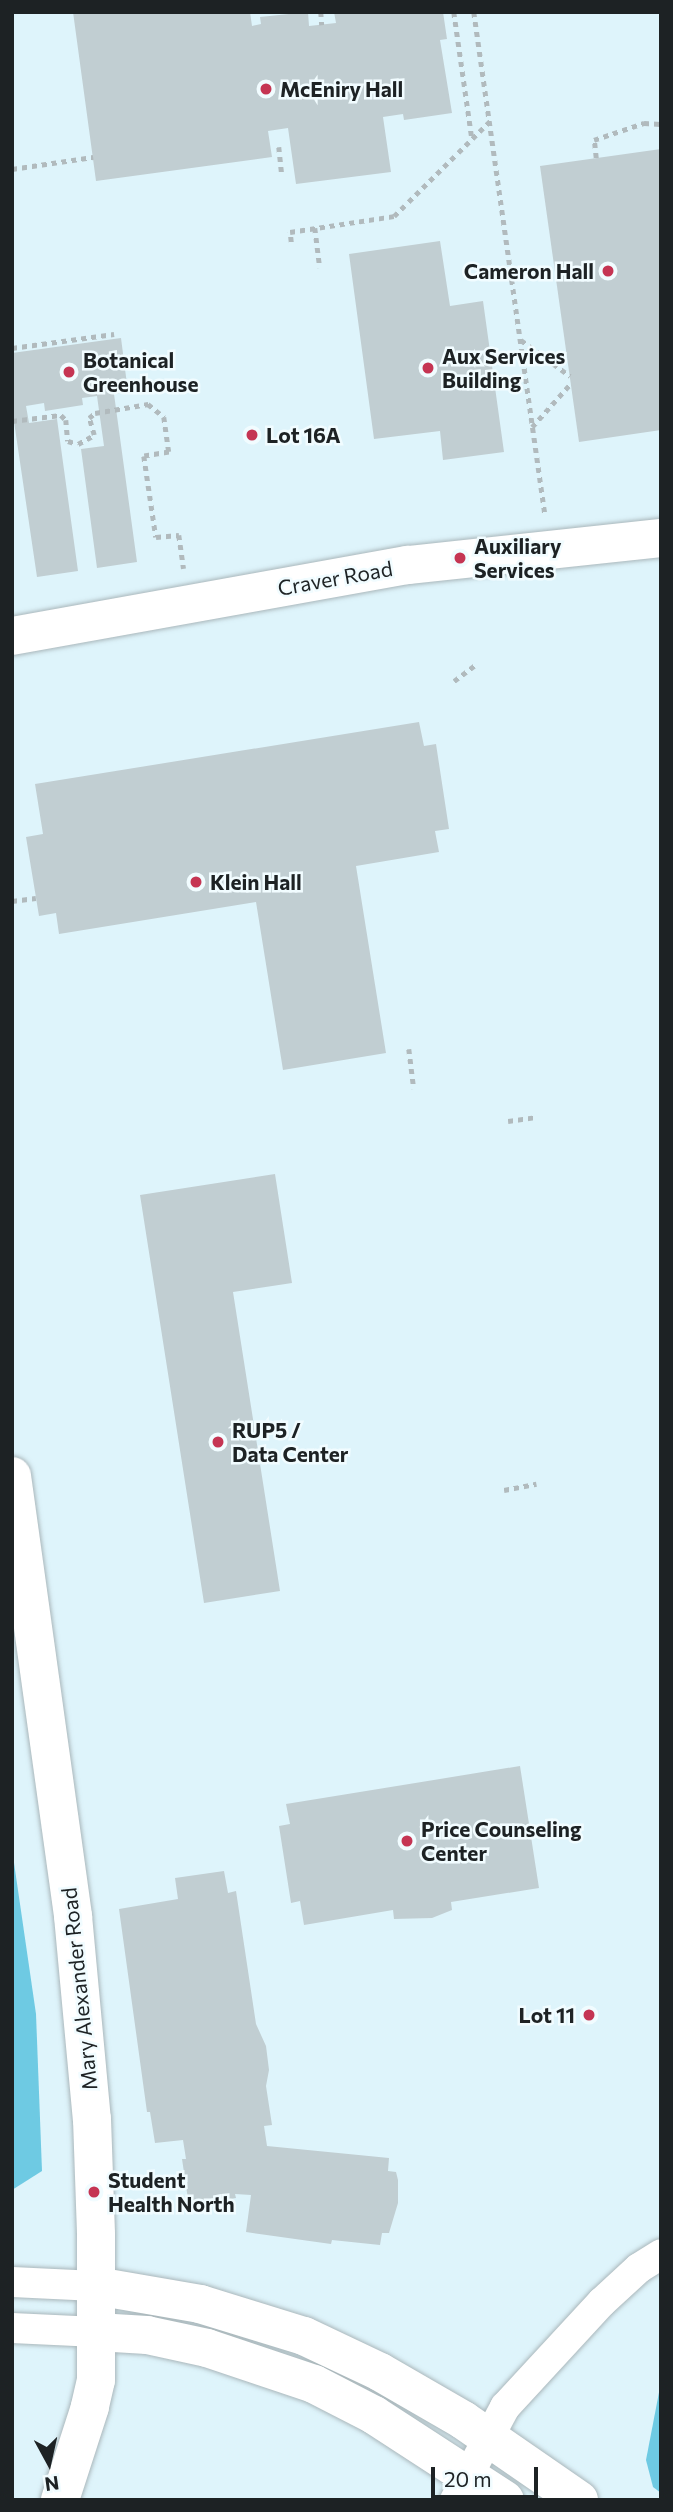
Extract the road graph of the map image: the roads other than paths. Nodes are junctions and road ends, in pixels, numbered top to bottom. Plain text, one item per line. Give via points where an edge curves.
1 (661, 538) edge
2 (12, 636) edge
3 (12, 1476) edge
4 (661, 2254) edge
5 (12, 2282) edge
6 (96, 2286) junction
7 (12, 2328) edge
8 (97, 2332) junction
9 (488, 2435) junction
10 (462, 2487) edge
11 (60, 2500) edge
12 (505, 2500) edge
13 (579, 2500) edge

1 - 2 street, Craver Road via 408,565
3 - 6 street, Mary Alexander Road via 84,2020 92,2119
4 - 9 street via 602,2302 505,2407
5 - 6 street
6 - 8 street, Mary Alexander Road
6 - 9 street via 200,2304 304,2336 380,2371
7 - 8 street
8 - 10 street via 147,2335 195,2345 279,2370 345,2399
8 - 11 street, Mary Alexander Road via 94,2393
9 - 10 street
9 - 13 street
10 - 12 street

